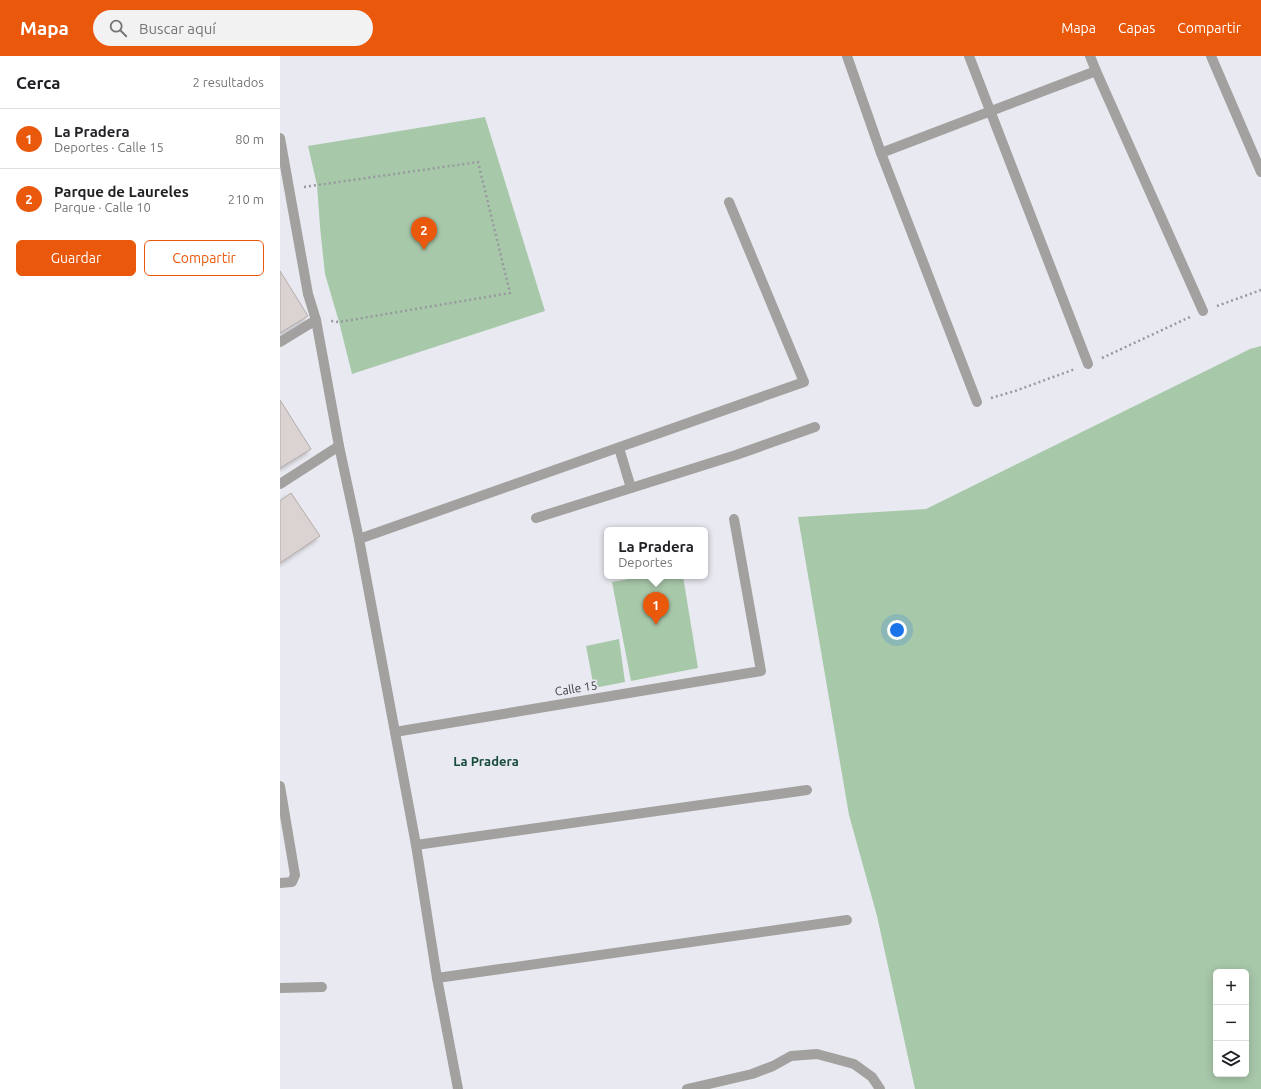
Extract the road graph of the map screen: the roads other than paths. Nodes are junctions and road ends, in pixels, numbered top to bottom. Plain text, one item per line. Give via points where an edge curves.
1 (847, 56) edge
2 (969, 56) edge
3 (1090, 56) edge
4 (1211, 56) edge
5 (1096, 71) junction
6 (990, 112) junction
7 (280, 138) edge
8 (881, 153) junction
9 (1261, 172) edge
10 (285, 191) edge
11 (730, 202) dead end
12 (1203, 311) road end
13 (316, 320) junction
14 (280, 342) edge
15 (1088, 364) road end
16 (977, 402) road end
17 (815, 427) dead end
18 (339, 446) junction
19 (619, 448) junction
20 (280, 484) edge
21 (631, 488) junction
22 (536, 518) dead end
23 (734, 519) dead end
24 (359, 539) junction
25 (395, 732) junction
26 (280, 786) edge
27 (807, 790) dead end
28 (416, 845) junction
29 (280, 883) edge
30 (848, 920) dead end
31 (437, 978) junction
32 (322, 987) dead end
33 (280, 988) edge
34 (458, 1089) edge
35 (687, 1089) edge
36 (880, 1089) edge

1 - 8 street
2 - 6 street
3 - 5 street
4 - 9 street
5 - 6 street
5 - 12 street
6 - 8 street
6 - 15 street
7 - 10 street
8 - 16 street
10 - 13 street
11 - 19 street via 804,382
13 - 14 street
13 - 18 street
17 - 21 street
18 - 20 street
18 - 24 street
19 - 21 street
19 - 24 street
21 - 22 street
23 - 25 street, Calle 15 via 761,671
24 - 25 street
25 - 28 street
26 - 29 street via 295,875 292,882
27 - 28 street
28 - 31 street
30 - 31 street
31 - 34 street
32 - 33 street
35 - 36 street via 752,1074 791,1056 817,1054 854,1064 872,1077

